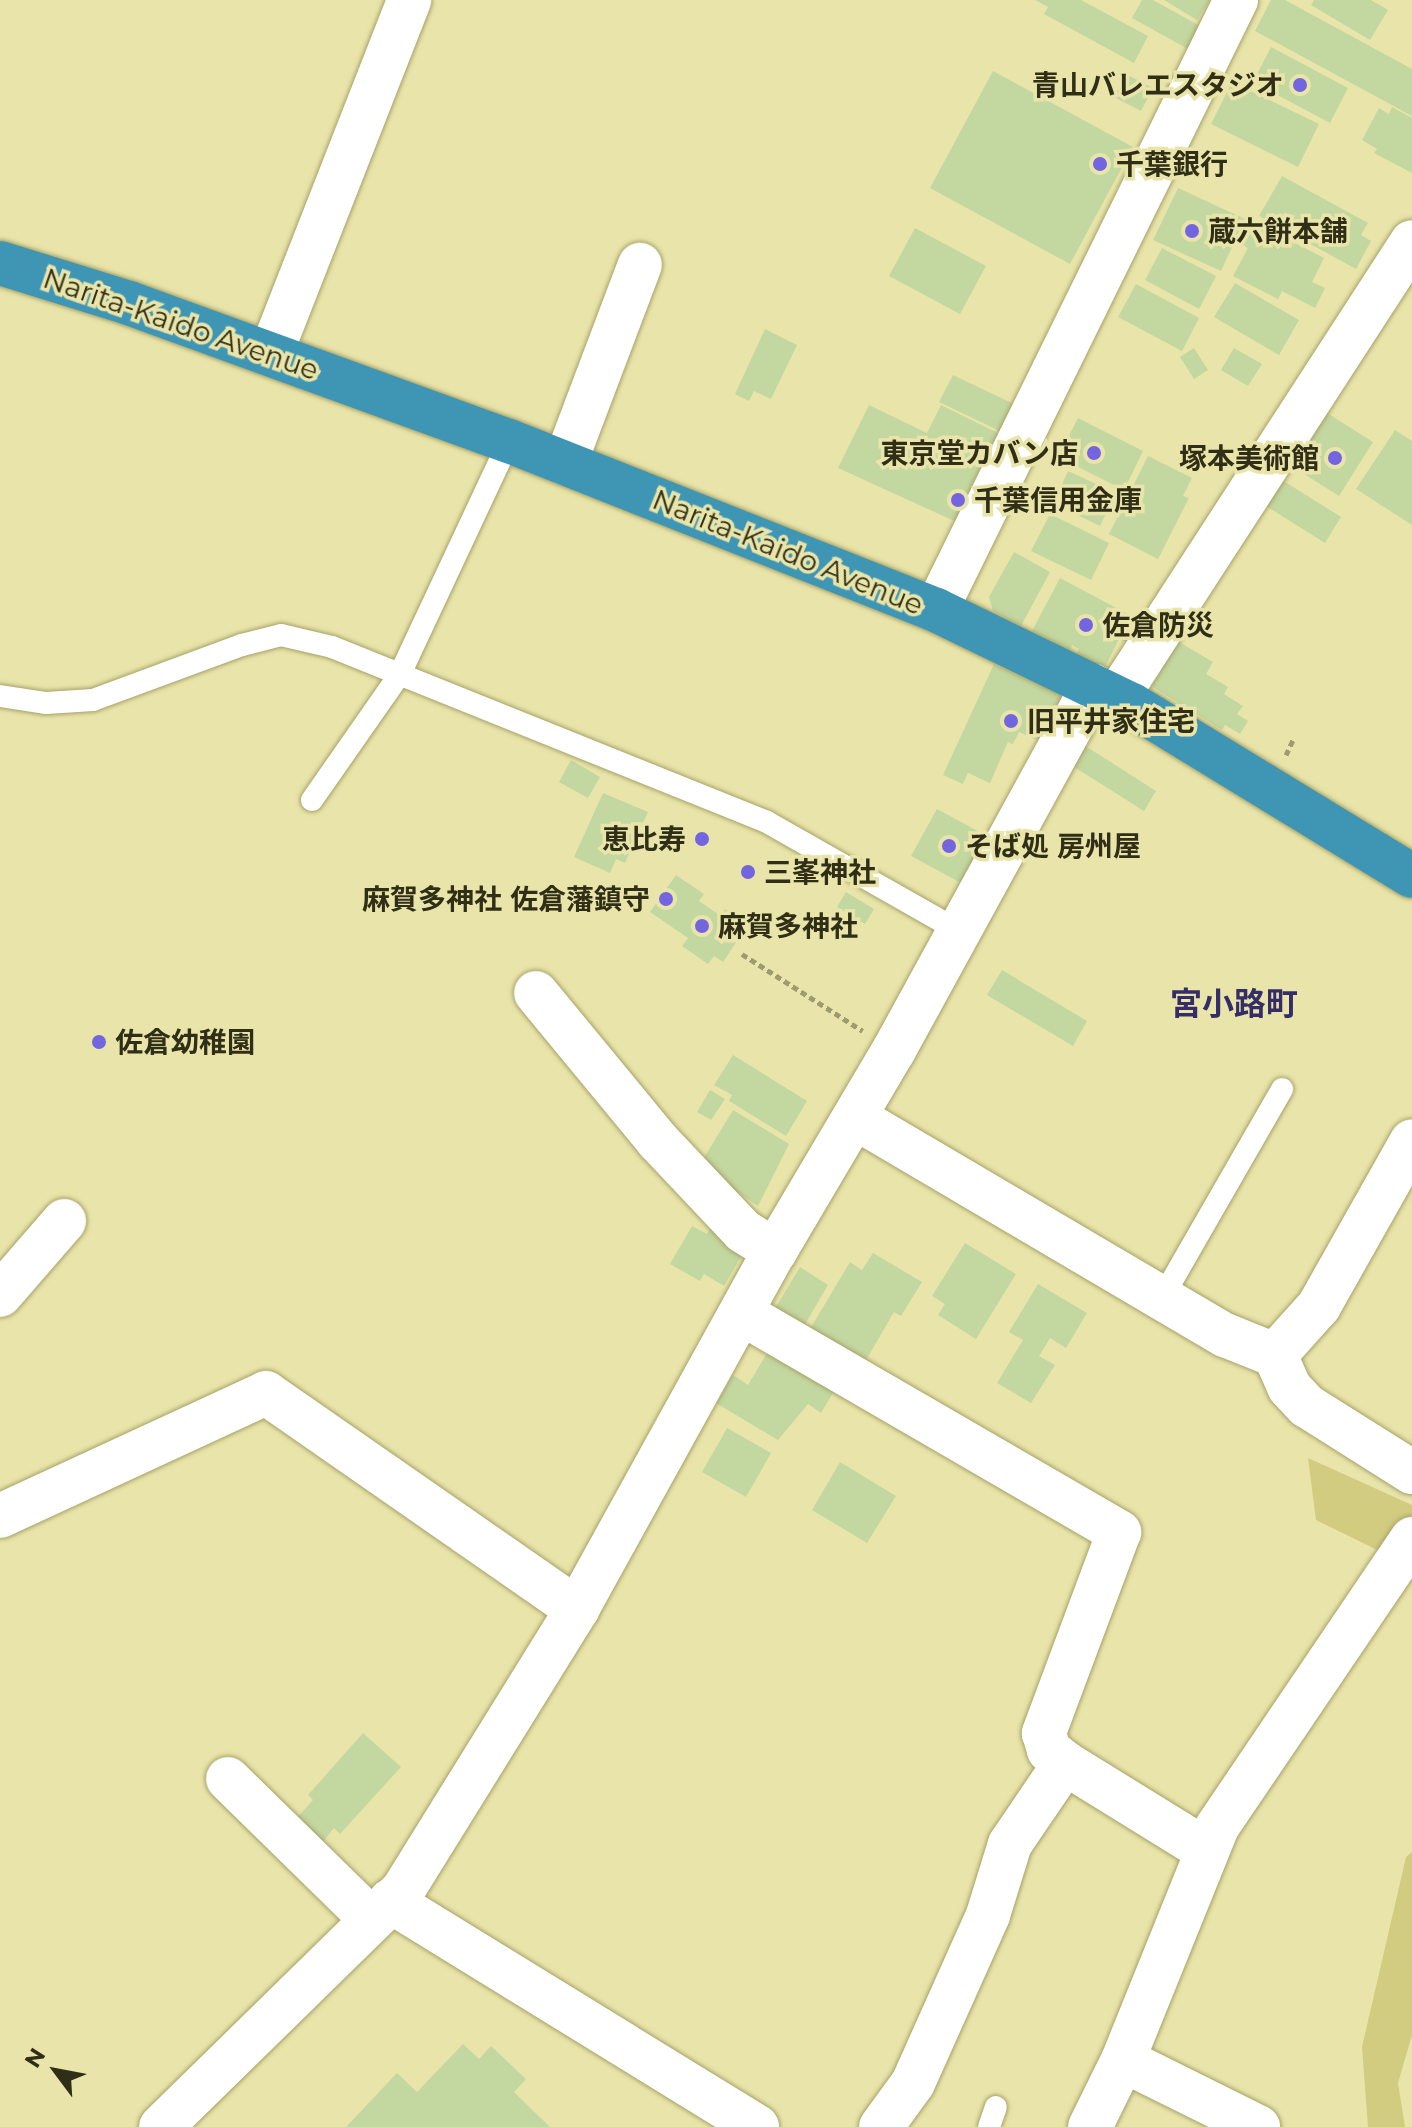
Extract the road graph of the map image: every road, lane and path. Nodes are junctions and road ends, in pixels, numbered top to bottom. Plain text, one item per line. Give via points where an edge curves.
1 (409, 0) edge
2 (1236, 0) edge
3 (1412, 242) edge
4 (0, 263) edge
5 (640, 265) dead end
6 (271, 353) junction
7 (509, 441) junction
8 (565, 463) junction
9 (936, 610) junction
10 (400, 674) junction
11 (1105, 691) junction
12 (0, 696) edge
13 (312, 800) dead end
14 (1412, 876) edge
15 (955, 929) junction
16 (742, 954) dead end
17 (536, 993) dead end
18 (859, 1028) dead end
19 (1282, 1089) dead end
20 (856, 1118) junction
21 (1412, 1141) edge
22 (64, 1221) dead end
23 (775, 1251) junction
24 (0, 1295) edge
25 (1162, 1298) junction
26 (743, 1314) junction
27 (1275, 1355) junction
28 (1412, 1472) edge
29 (0, 1516) edge
30 (1412, 1539) edge
31 (577, 1609) junction
32 (1065, 1763) junction
33 (228, 1779) dead end
34 (1206, 1850) junction
35 (380, 1910) junction
36 (1123, 2060) junction
37 (161, 2127) edge
38 (757, 2127) edge
39 (881, 2127) edge
40 (1090, 2127) edge
41 (1258, 2127) edge

1 - 6 street
2 - 9 street, Narita-Kaido Avenue
3 - 11 street
4 - 6 highway, Narita-Kaido Avenue
5 - 8 street
6 - 7 highway, Narita-Kaido Avenue
7 - 8 highway, Narita-Kaido Avenue
7 - 10 lane
8 - 9 highway, Narita-Kaido Avenue
9 - 11 highway
10 - 12 lane via 332,647 281,635 93,700 46,703
10 - 13 lane
10 - 15 lane via 767,822
11 - 14 highway
11 - 15 street
15 - 20 street
16 - 18 path
17 - 23 street via 658,1141 743,1231
19 - 25 lane
20 - 23 street
20 - 25 street
21 - 27 street via 1319,1306
22 - 24 street
23 - 26 street
25 - 27 street via 1245,1346
26 - 31 street
26 - 32 street via 1119,1532 1044,1733 1049,1750
27 - 28 street via 1289,1387 1307,1406
29 - 31 street via 266,1393
30 - 34 street
31 - 35 street via 403,1890
32 - 34 street
32 - 39 street via 1010,1844 988,1915 913,2083
33 - 35 street
34 - 36 street
35 - 37 street
35 - 38 street
36 - 40 street
36 - 41 street

